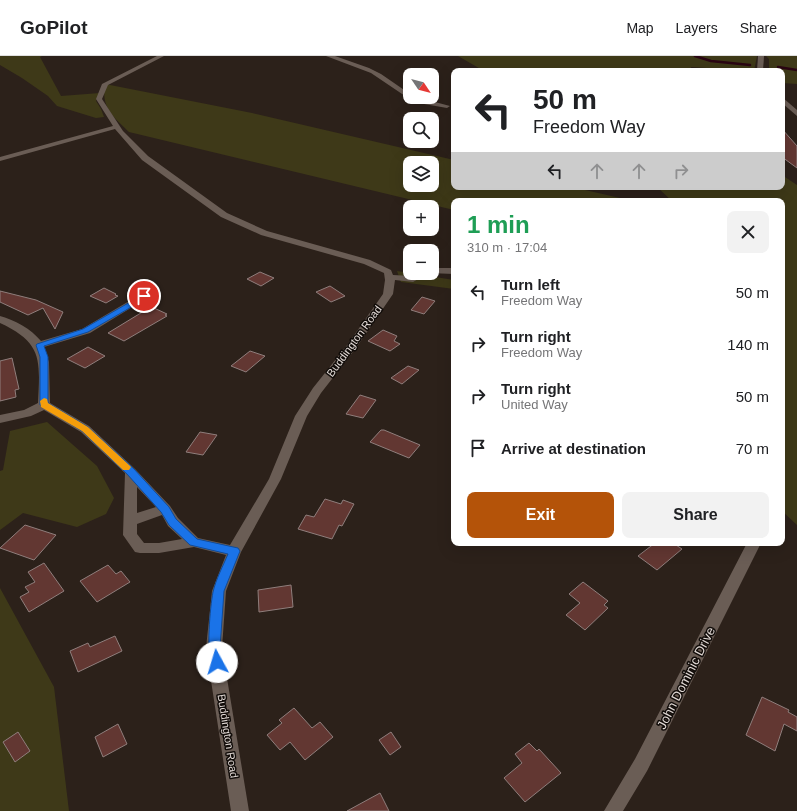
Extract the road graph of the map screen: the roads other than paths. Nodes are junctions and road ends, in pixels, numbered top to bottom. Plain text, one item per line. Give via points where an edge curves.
1 (162, 56) edge
2 (329, 56) edge
3 (761, 56) edge
4 (760, 68) edge
5 (403, 94) edge
6 (785, 102) edge
7 (436, 104) edge
8 (448, 106) dead end
9 (797, 114) edge
10 (116, 127) junction
11 (0, 159) edge
12 (439, 271) edge
13 (451, 271) edge
14 (389, 277) junction
15 (403, 278) edge
16 (144, 296) dead end
17 (0, 319) edge
18 (40, 345) junction
19 (44, 405) junction
20 (0, 419) edge
21 (131, 472) junction
22 (165, 509) junction
23 (130, 521) junction
24 (194, 542) junction
25 (752, 546) edge
26 (234, 551) junction
27 (240, 811) edge
28 (613, 811) edge

1 - 10 street via 105,84 99,99
2 - 5 street via 380,76
3 - 4 street
6 - 9 street
7 - 8 street
10 - 11 street
10 - 14 street via 145,158 224,215 264,233 367,262 388,272
12 - 13 street
14 - 15 street
14 - 26 street, Buddington Road via 388,294 301,416 275,479
16 - 18 street via 86,331
17 - 18 street via 28,334
18 - 19 street via 44,357
19 - 20 street via 26,413
19 - 21 street via 85,429
21 - 22 street
21 - 23 street
22 - 23 street
22 - 24 street via 173,522
23 - 24 street via 130,535 140,548
24 - 26 street
25 - 28 street, John Dominic Drive via 641,765
26 - 27 street, Buddington Road via 219,591 214,648

